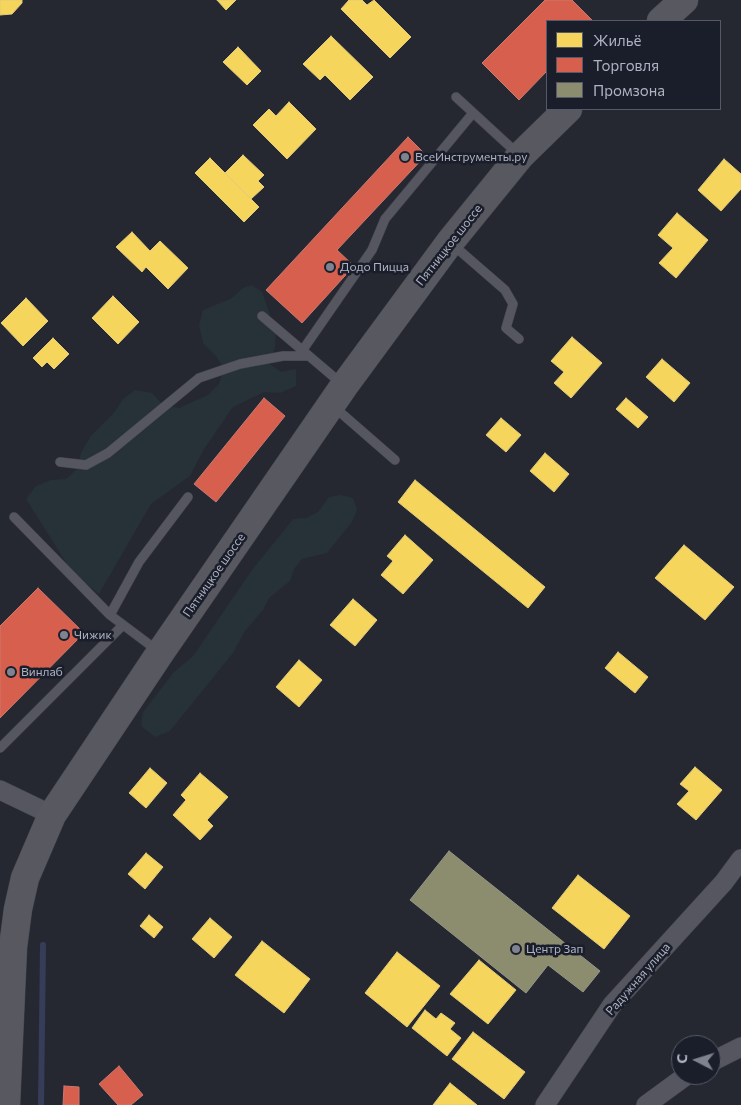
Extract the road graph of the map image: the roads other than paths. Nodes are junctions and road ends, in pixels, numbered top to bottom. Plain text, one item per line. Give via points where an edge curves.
1 (456, 97) dead end
2 (567, 110) edge
3 (473, 113) junction
4 (520, 156) junction
5 (450, 242) junction
6 (262, 316) dead end
7 (520, 339) dead end
8 (305, 353) junction
9 (337, 395) junction
10 (395, 460) dead end
11 (60, 462) dead end
12 (188, 497) dead end
13 (14, 517) dead end
14 (110, 615) junction
15 (123, 625) junction
16 (160, 653) junction
17 (0, 748) edge
18 (0, 790) edge
19 (52, 815) junction
20 (741, 860) edge
21 (741, 1047) edge
22 (721, 1057) edge
23 (673, 1085) edge
24 (6, 1105) edge
25 (545, 1105) edge
26 (646, 1105) edge

1 - 3 lane
2 - 4 main road, Пятницкое шоссе
3 - 4 lane
3 - 8 lane via 385,219 372,250
4 - 5 main road, Пятницкое шоссе
5 - 7 lane via 505,290 513,304 506,328
5 - 9 main road, Пятницкое шоссе
6 - 8 lane
8 - 9 lane
8 - 11 lane via 240,364 199,378 108,453 86,465
9 - 10 lane
9 - 16 main road, Пятницкое шоссе
12 - 14 lane via 139,562
13 - 14 lane
14 - 15 lane
15 - 16 lane
15 - 17 lane
16 - 19 main road, Пятницкое шоссе
18 - 19 street
19 - 24 main road, Пятницкое шоссе via 25,878 8,953
20 - 25 street, Радужная улица via 612,1006
21 - 22 street
23 - 26 street

